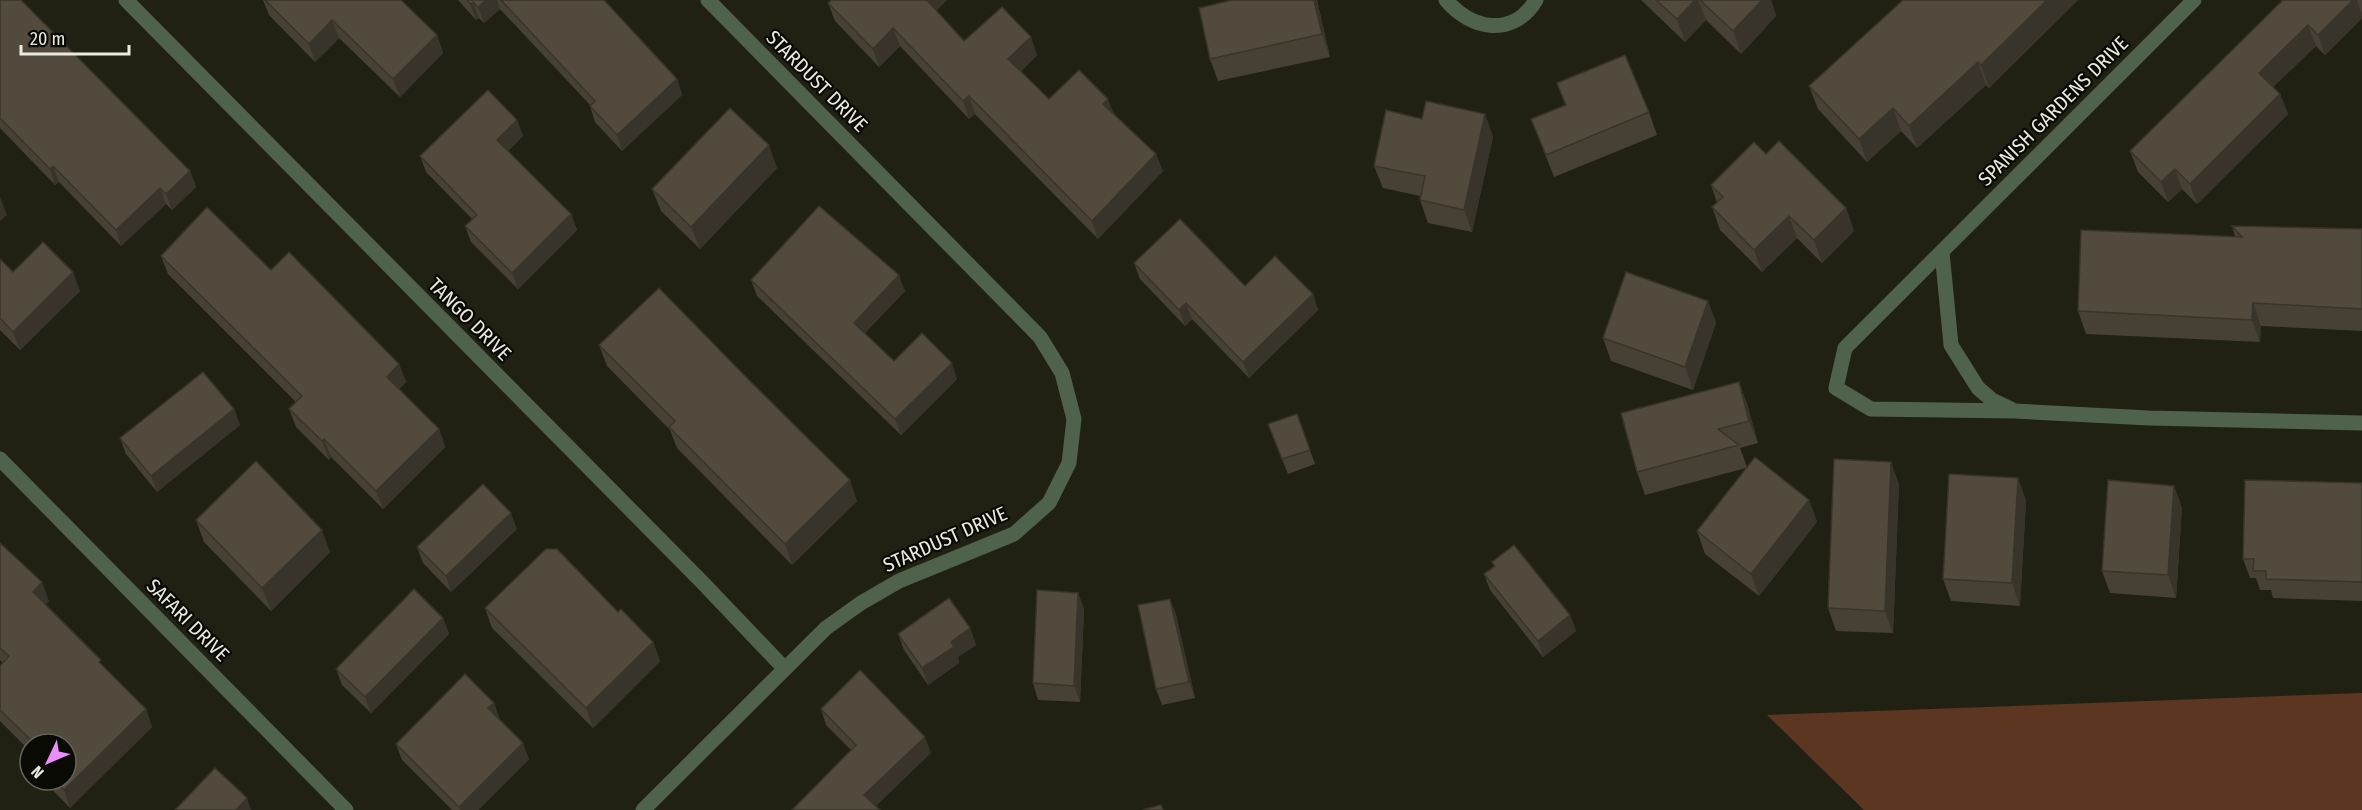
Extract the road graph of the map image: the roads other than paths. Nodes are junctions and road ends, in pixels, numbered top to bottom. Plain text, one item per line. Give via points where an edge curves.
1 (126, 0) edge
2 (708, 0) edge
3 (1446, 0) edge
4 (1536, 0) edge
5 (2194, 0) edge
6 (1942, 252) junction
7 (2015, 411) junction
8 (2362, 423) edge
9 (0, 459) edge
10 (784, 668) junction
11 (346, 810) edge
12 (643, 810) edge

1 - 10 street, TANGO DRIVE
2 - 10 street, STARDUST DRIVE via 1040,337 1062,373 1074,418 1069,463 1049,504 1014,534 899,581 861,603 826,628
3 - 4 street via 1471,22 1489,26 1506,24 1522,16
5 - 6 street, SPANISH GARDENS DRIVE
6 - 7 street, SPANISH GARDENS DRIVE via 1952,345 1978,388
6 - 7 street, SPANISH GARDENS DRIVE via 1845,348 1836,388 1871,409
7 - 8 street, SPANISH GARDENS DRIVE
9 - 11 street, SAFARI DRIVE
10 - 12 street, STARDUST DRIVE

